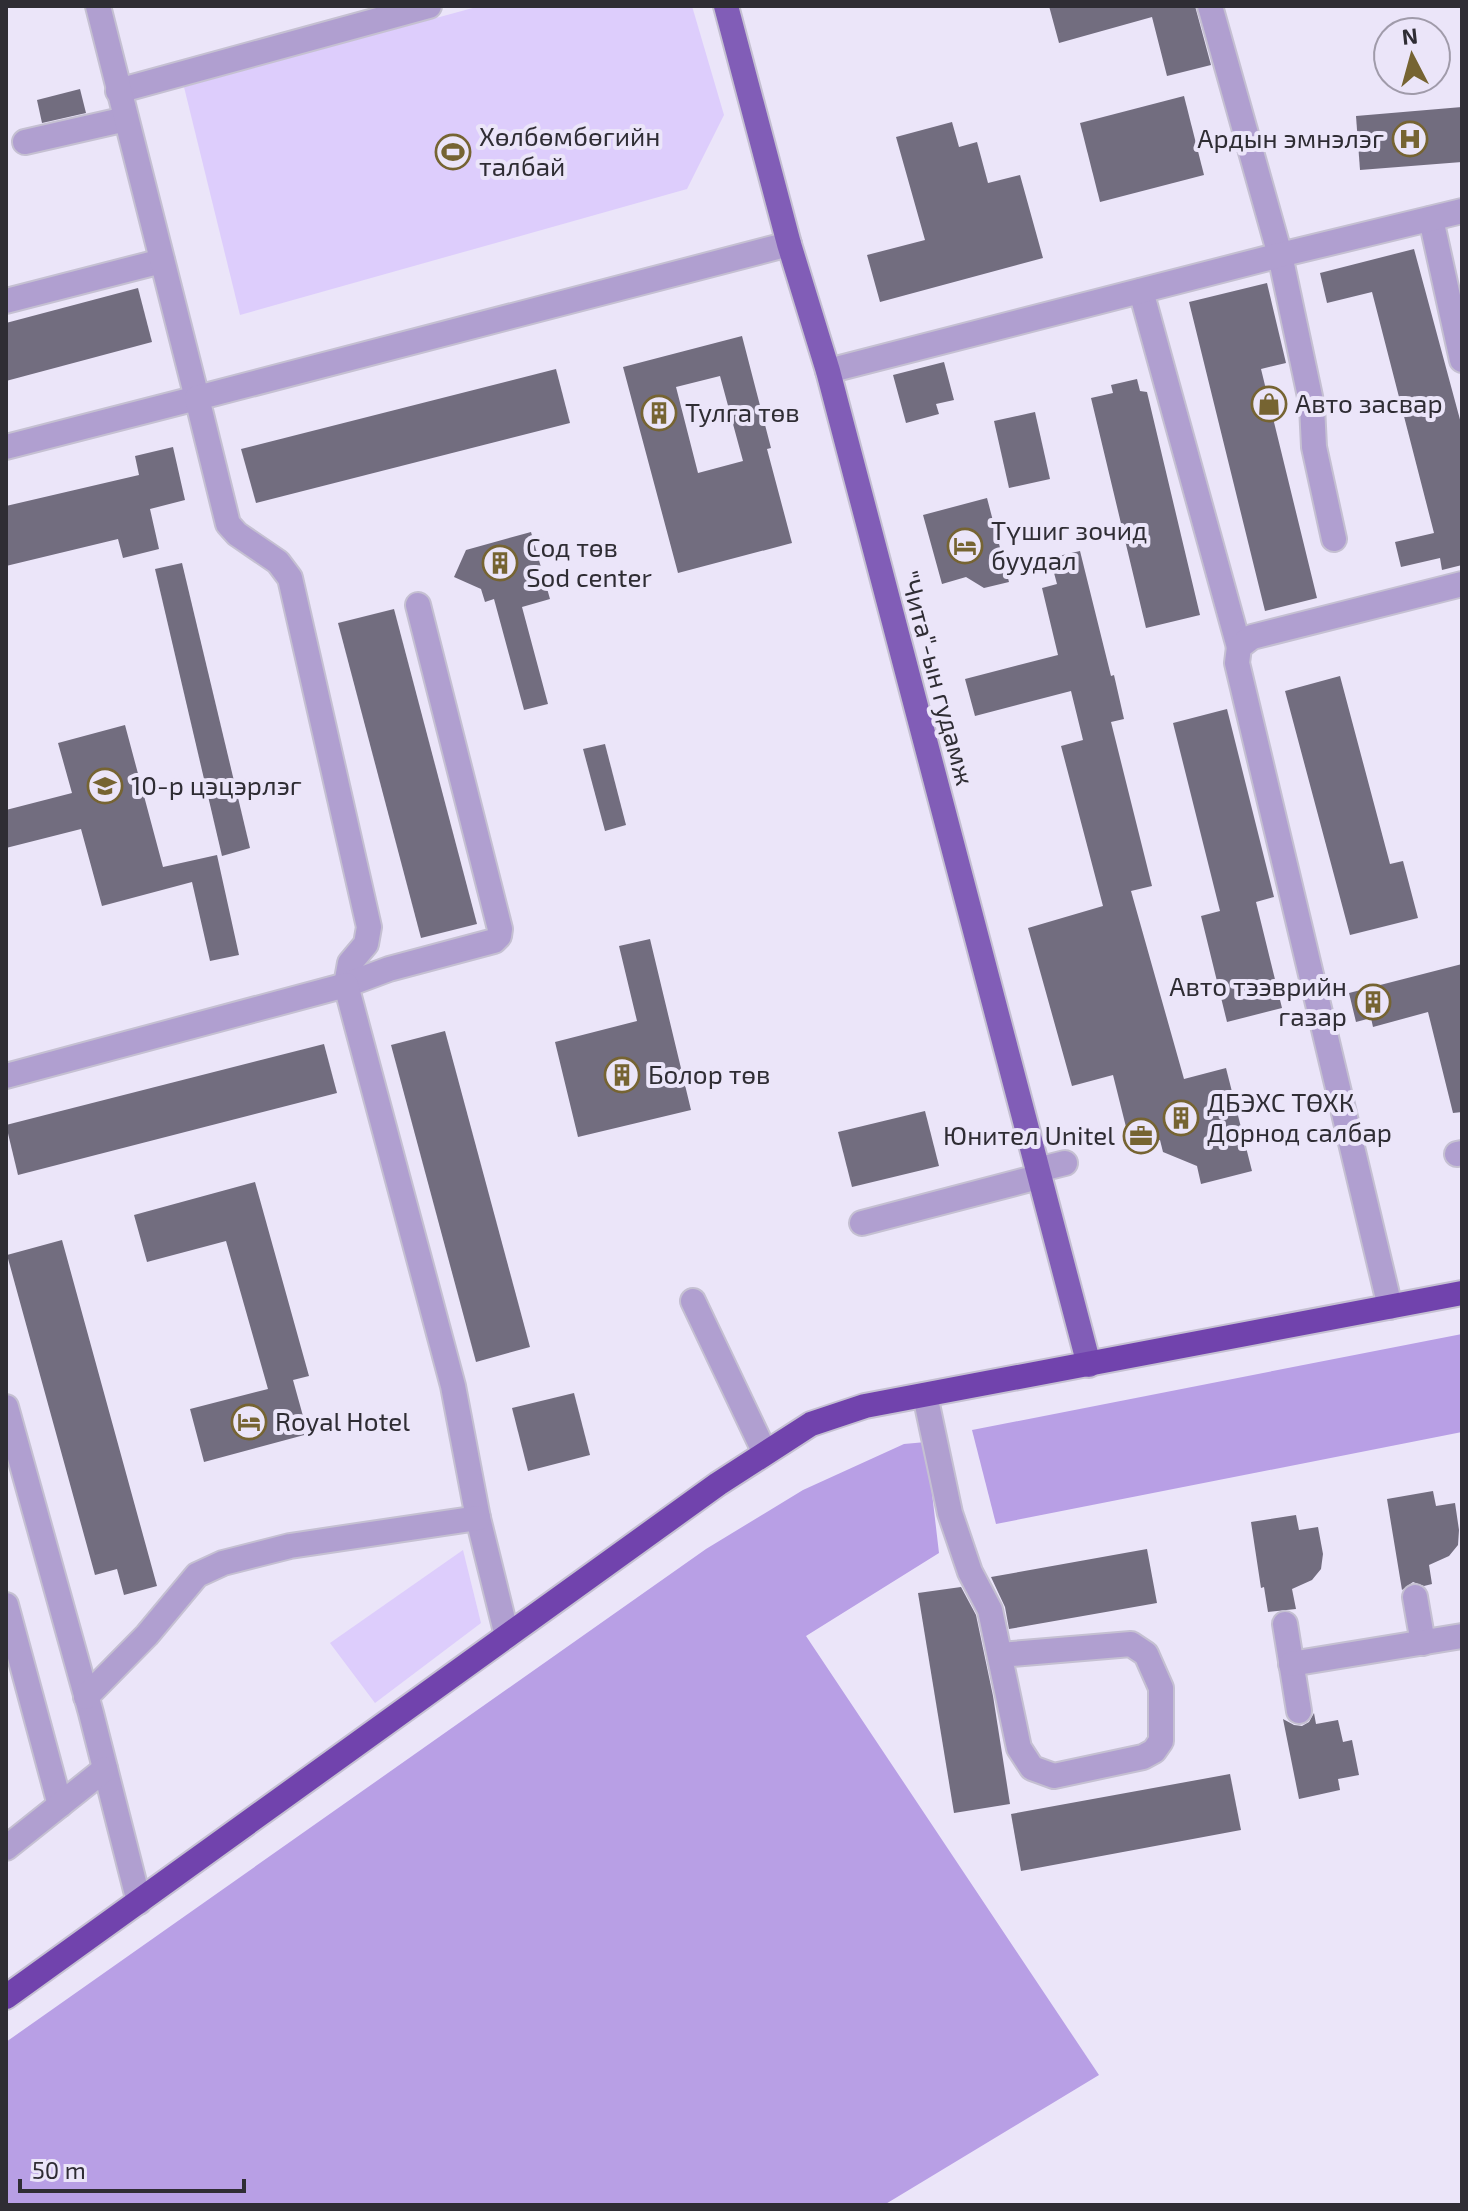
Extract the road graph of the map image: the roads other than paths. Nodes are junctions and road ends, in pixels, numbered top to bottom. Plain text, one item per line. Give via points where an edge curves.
1 (98, 6) edge
2 (429, 6) edge
3 (726, 6) edge
4 (1210, 6) edge
5 (118, 88) junction
6 (126, 119) junction
7 (25, 142) dead end
8 (1462, 211) edge
9 (1431, 219) junction
10 (789, 244) junction
11 (1280, 255) junction
12 (162, 261) junction
13 (1141, 291) junction
14 (6, 301) edge
15 (1462, 360) edge
16 (828, 371) junction
17 (197, 398) junction
18 (6, 447) edge
19 (1334, 539) dead end
20 (1462, 584) edge
21 (418, 605) dead end
22 (1239, 647) junction
23 (346, 985) junction
24 (6, 1076) edge
25 (1065, 1163) dead end
26 (1038, 1174) junction
27 (862, 1223) dead end
28 (1462, 1293) edge
29 (693, 1301) dead end
30 (1390, 1307) junction
31 (1089, 1365) junction
32 (925, 1395) junction
33 (6, 1407) edge
34 (765, 1453) junction
35 (478, 1518) junction
36 (1415, 1597) dead end
37 (6, 1605) edge
38 (1285, 1624) dead end
39 (507, 1636) junction
40 (1462, 1636) edge
41 (1423, 1643) junction
42 (1000, 1655) junction
43 (13, 1656) edge
44 (1291, 1664) junction
45 (86, 1697) junction
46 (1299, 1711) dead end
47 (105, 1769) junction
48 (60, 1805) junction
49 (6, 1848) edge
50 (139, 1902) junction
51 (6, 1997) edge

1 - 5 street
2 - 5 street
3 - 10 main road, "Чита"-ын гудамж
4 - 11 street
5 - 6 street
6 - 7 street
6 - 12 street
8 - 9 street
9 - 11 street
9 - 15 street
10 - 16 main road, "Чита"-ын гудамж
10 - 17 street
11 - 13 street
11 - 19 street
12 - 14 street
12 - 17 street
13 - 16 street
13 - 22 street
16 - 26 main road, "Чита"-ын гудамж
17 - 18 street
17 - 23 street via 228,524 278,562 290,578 369,927 366,944 350,963
20 - 22 street via 1252,637
21 - 23 street via 499,936
22 - 30 street via 1237,663
23 - 24 street
23 - 35 street via 453,1386
25 - 26 street
26 - 27 street
26 - 31 main road, "Чита"-ын гудамж
28 - 30 highway
29 - 34 street
30 - 31 highway
31 - 32 highway
32 - 34 highway via 865,1406 811,1424
32 - 42 street via 950,1513 970,1572 990,1610
33 - 45 street
34 - 39 highway
35 - 39 street
35 - 45 street via 290,1546 223,1563 197,1575
36 - 41 street
37 - 43 street
38 - 44 street
39 - 50 highway
40 - 41 street
41 - 44 street
42 - 42 street via 1131,1644 1146,1654 1161,1688 1161,1741 1143,1757 1115,1764 1054,1776 1032,1768 1019,1748
43 - 48 street
44 - 46 street
45 - 47 street
47 - 48 street
47 - 50 street
48 - 49 street
50 - 51 highway

